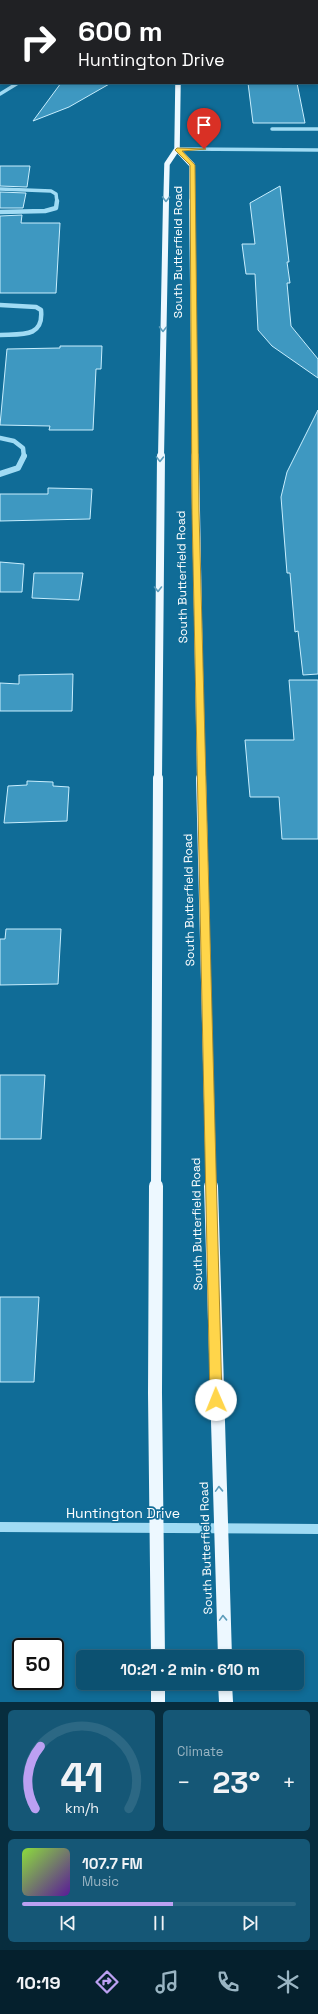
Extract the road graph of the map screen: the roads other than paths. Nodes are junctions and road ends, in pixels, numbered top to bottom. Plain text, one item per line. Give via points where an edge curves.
1 (16, 84) edge
2 (178, 84) edge
3 (0, 94) edge
4 (272, 129) dead end
5 (318, 129) edge
6 (177, 149) junction
7 (318, 150) edge
8 (0, 189) edge
9 (0, 212) edge
10 (0, 305) edge
11 (0, 335) edge
12 (0, 438) edge
13 (0, 474) edge
14 (0, 1527) edge
15 (158, 1527) junction
16 (221, 1528) junction
17 (318, 1529) edge
18 (158, 1650) edge
19 (224, 1650) edge
20 (158, 1690) edge
21 (225, 1690) edge
22 (158, 1702) edge
23 (226, 1702) edge

1 - 3 street
2 - 6 main road, South Butterfield Road
4 - 5 street
6 - 7 street
6 -> 15 main road, South Butterfield Road via 167,164 159,540 155,1369
16 -> 6 main road, South Butterfield Road via 195,519 192,165
8 - 9 street via 52,190 56,194 57,204 52,210 45,211
10 - 11 street via 36,307 40,310 43,320 36,331
12 - 13 street via 14,441 23,448 25,455 18,468
14 - 15 street, Huntington Drive
15 - 16 street, Huntington Drive
15 - 18 main road, South Butterfield Road
16 - 17 street, Huntington Drive
19 -> 16 main road, South Butterfield Road
20 - 22 main road
21 - 23 main road

